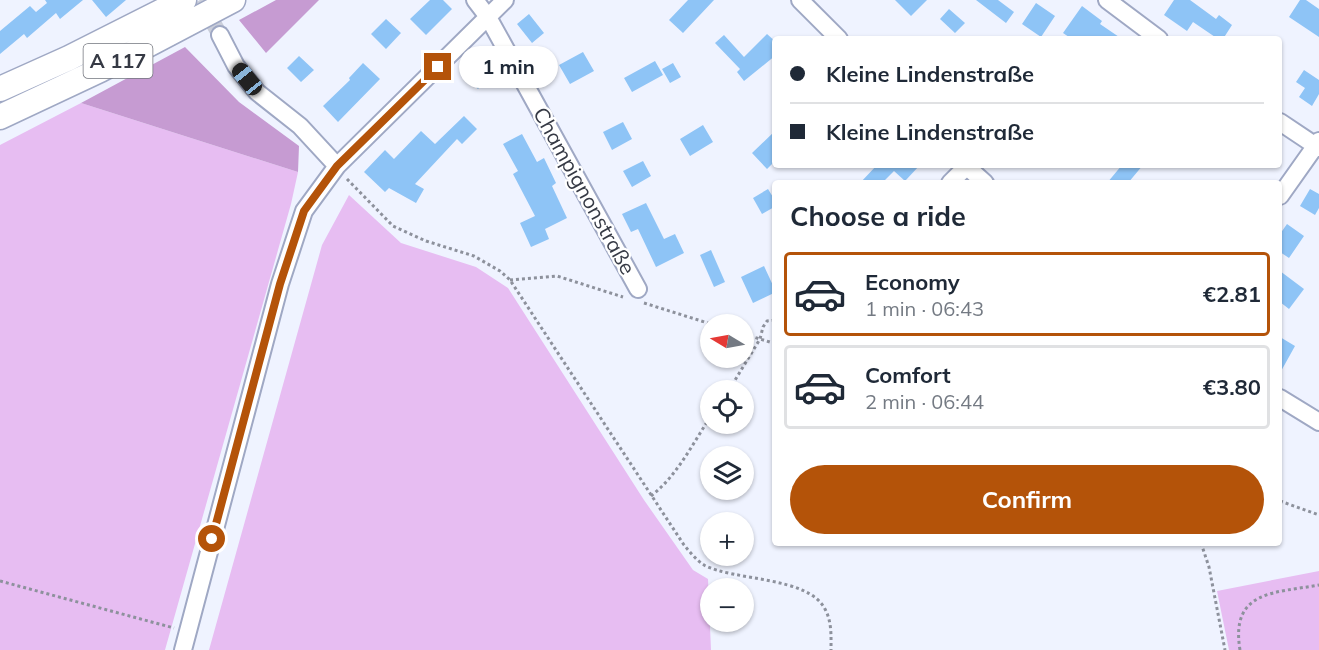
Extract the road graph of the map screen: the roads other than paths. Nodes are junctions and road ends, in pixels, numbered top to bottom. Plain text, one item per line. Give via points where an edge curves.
1 (184, 0) edge
2 (233, 0) edge
3 (475, 0) edge
4 (505, 0) edge
5 (800, 0) edge
6 (1107, 0) edge
7 (488, 17) junction
8 (220, 35) tunnel mouth
9 (836, 36) edge
10 (1155, 36) edge
11 (0, 89) edge
12 (0, 117) edge
13 (1282, 123) edge
14 (1318, 145) edge
15 (337, 166) junction
16 (964, 168) edge
17 (968, 168) edge
18 (953, 180) edge
19 (982, 180) edge
20 (1282, 193) edge
21 (636, 294) road end
22 (1282, 399) edge
23 (1319, 422) edge
24 (183, 650) edge

1 - 11 highway, A 117
2 - 12 highway, A 117
3 - 7 street, Champignonstraße
4 - 7 street
5 - 9 street
6 - 10 street
7 - 15 street
7 - 21 street, Champignonstraße
8 - 15 street via 236,66 257,92 300,126
13 - 14 street
14 - 20 street
15 - 24 street via 304,211 280,284
16 - 18 street
17 - 19 street
22 - 23 street

